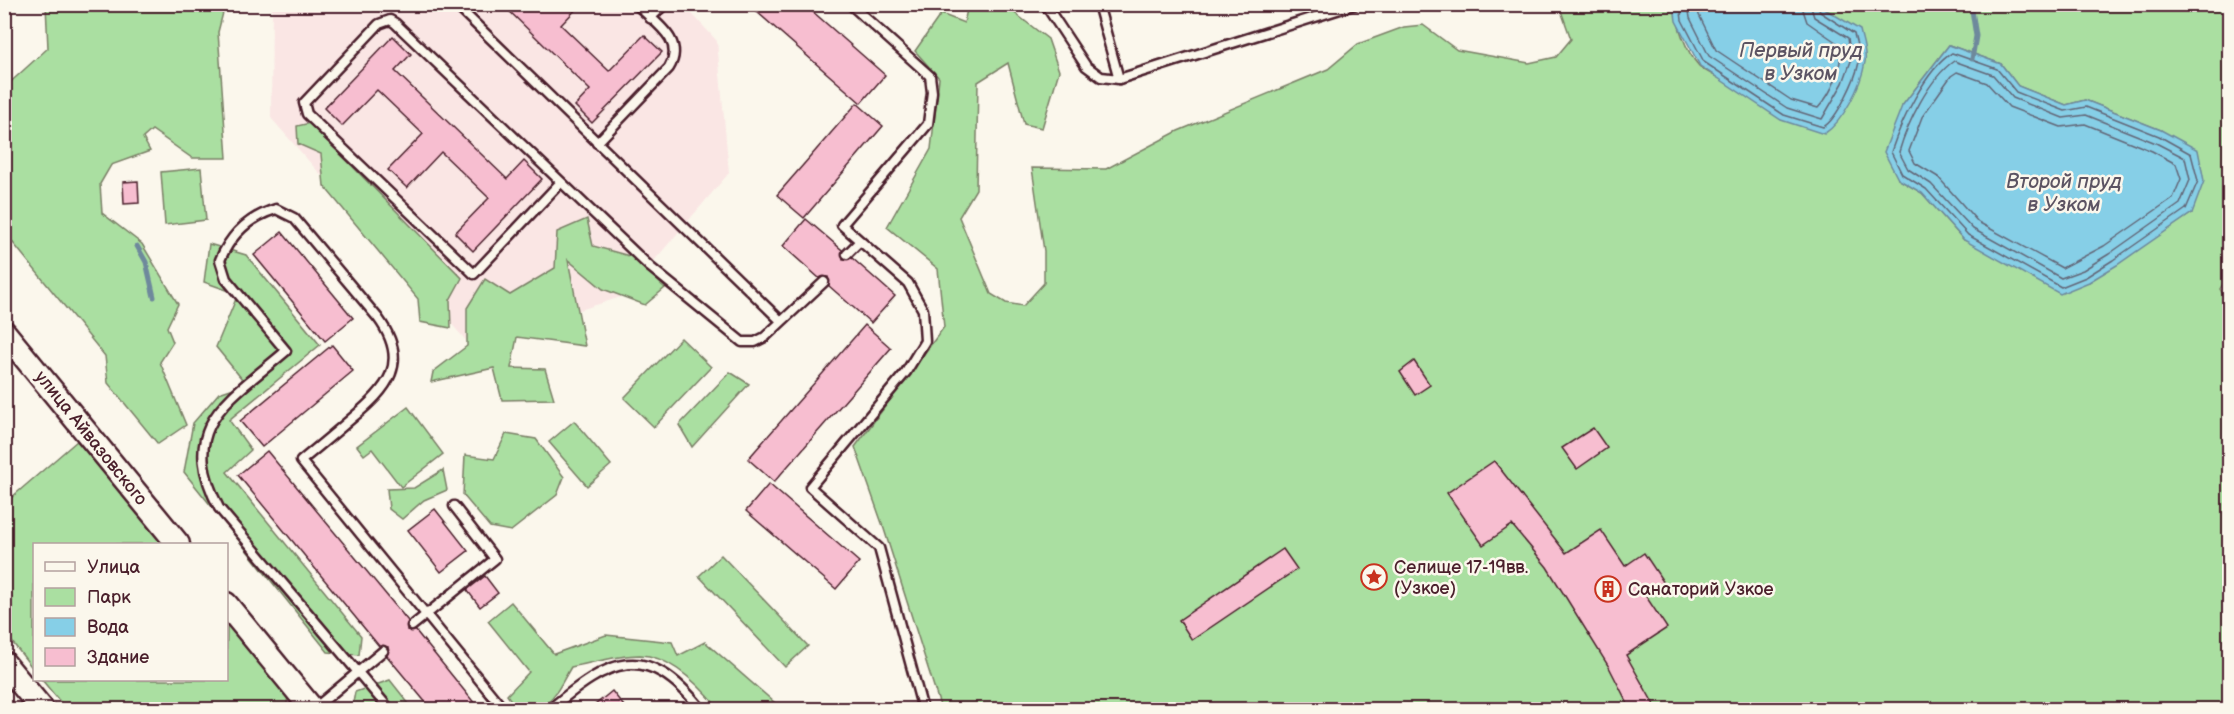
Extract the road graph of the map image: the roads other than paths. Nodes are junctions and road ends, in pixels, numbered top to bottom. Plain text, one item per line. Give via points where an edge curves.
1 (455, 4) edge
2 (636, 4) edge
3 (665, 4) edge
4 (850, 4) edge
5 (1045, 4) edge
6 (1098, 4) edge
7 (1356, 4) edge
8 (650, 18) junction
9 (1119, 79) junction
10 (597, 143) junction
11 (561, 182) junction
12 (860, 241) junction
13 (847, 254) dead end
14 (824, 282) dead end
15 (782, 321) junction
16 (4, 332) edge
17 (454, 506) dead end
18 (177, 543) edge
19 (228, 606) edge
20 (425, 615) junction
21 (412, 626) dead end
22 (383, 651) dead end
23 (4, 663) edge
24 (358, 672) junction
25 (43, 710) edge
26 (313, 710) edge
27 (390, 710) edge
28 (504, 710) edge
29 (549, 710) edge
30 (702, 710) edge
31 (923, 710) edge

1 - 10 lane
2 - 8 lane
3 - 8 lane
4 - 12 lane via 930,76 932,92 928,124 842,225
5 - 9 lane via 1086,66 1101,77
6 - 9 lane
7 - 9 lane
8 - 10 lane via 670,38 676,47 676,57
10 - 15 lane
11 - 11 lane via 390,20 379,24 304,103 307,114 474,274
11 - 15 lane via 650,267 742,342 765,338
12 - 13 lane
12 - 31 lane via 908,283 923,310 925,341 906,372 810,487 879,548
14 - 15 lane
16 - 18 main road, улица Айвазовского
17 - 20 lane via 495,559
19 - 26 main road
20 - 21 lane
20 - 24 lane via 301,461 387,385 394,368 388,332 294,218 276,209 256,215 228,241 220,260 226,279 286,351 219,408 206,431 203,449 207,484 219,508
20 - 28 lane
22 - 24 lane
23 - 25 main road
24 - 26 lane
24 - 27 lane
29 - 30 lane via 585,679 612,666 638,663 665,672

